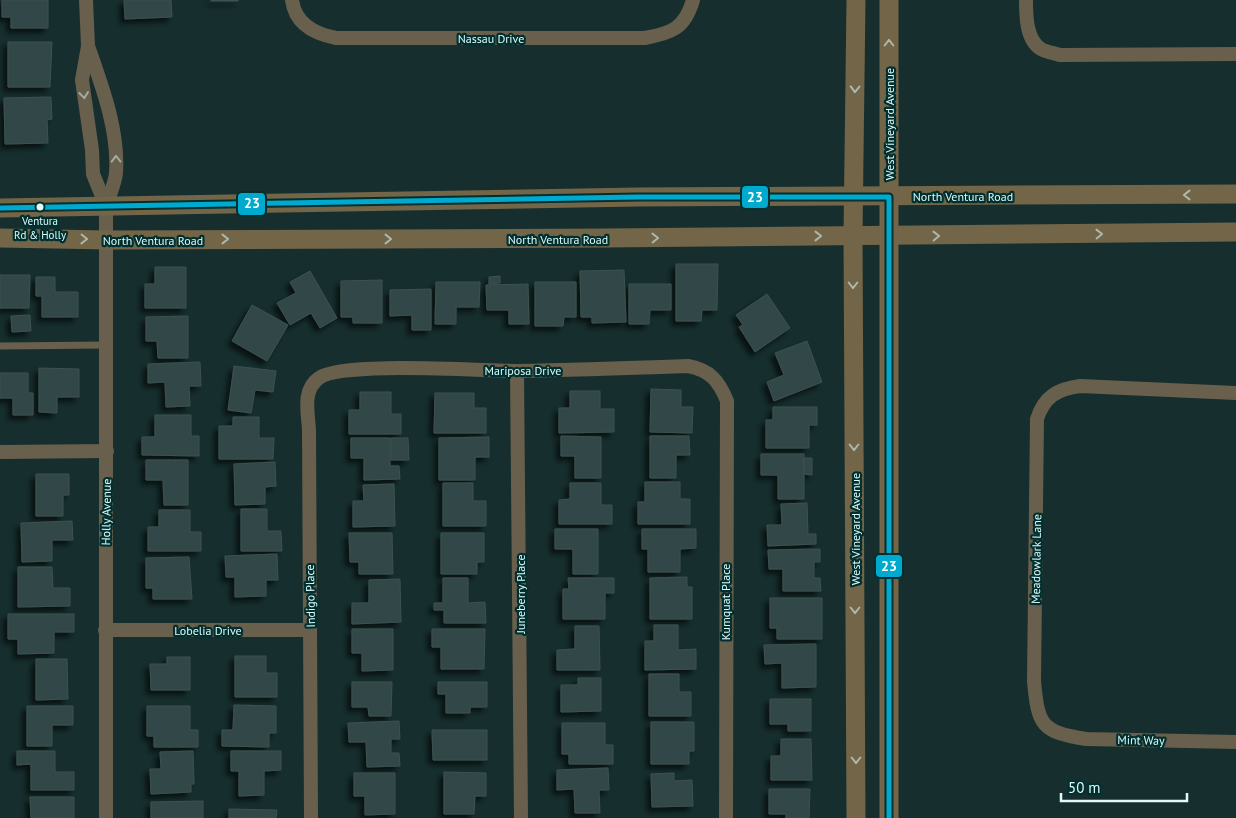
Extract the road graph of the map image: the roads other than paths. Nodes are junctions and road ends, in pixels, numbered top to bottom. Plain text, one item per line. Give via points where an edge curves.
1 (86, 0) edge
2 (292, 0) edge
3 (692, 0) edge
4 (856, 0) edge
5 (889, 0) edge
6 (1026, 0) edge
7 (88, 46) junction
8 (1236, 54) edge
9 (1236, 194) edge
10 (853, 196) junction
11 (889, 197) junction
12 (106, 206) junction
13 (0, 208) edge
14 (1236, 232) edge
15 (853, 236) junction
16 (888, 236) junction
17 (0, 238) edge
18 (107, 240) junction
19 (106, 345) junction
20 (0, 346) edge
21 (518, 370) junction
22 (318, 378) joint
23 (722, 388) joint
24 (1236, 393) edge
25 (107, 451) junction
26 (0, 452) edge
27 (105, 630) junction
28 (310, 630) junction
29 (1048, 728) joint
30 (1236, 742) edge
31 (106, 818) edge
32 (311, 818) edge
33 (521, 818) edge
34 (726, 818) edge
35 (856, 818) edge
36 (889, 818) edge

1 - 7 street, Holly Avenue
2 - 3 street, Nassau Drive via 305,25 318,34 336,38 645,38 678,28 688,15
4 -> 10 main road, West Vineyard Avenue
11 -> 5 main road, West Vineyard Avenue
6 - 8 street via 1026,19 1031,35 1040,48 1060,55
7 -> 12 street, Holly Avenue via 82,80 93,174
12 -> 7 street, Holly Avenue via 116,174 115,148 111,121
9 -> 11 main road, North Ventura Road
10 - 11 main road, North Ventura Road
10 - 12 main road, North Ventura Road
10 - 15 main road, West Vineyard Avenue
11 - 16 main road, West Vineyard Avenue
12 - 13 main road, North Ventura Road
12 - 18 street, Holly Avenue
16 -> 14 main road, North Ventura Road
15 - 16 main road, North Ventura Road
18 -> 15 main road, North Ventura Road
15 -> 35 main road, West Vineyard Avenue
16 - 36 main road, West Vineyard Avenue
17 -> 18 main road, North Ventura Road
18 - 19 street, Holly Avenue
19 - 20 lane
19 - 25 street, Holly Avenue
21 - 22 street, Mariposa Drive via 336,370
21 - 23 street, Mariposa Drive via 688,366 700,368 714,377
21 - 33 street, Juneberry Place
22 - 28 street, Indigo Place via 306,399
23 - 34 street, Kumquat Place via 727,401
24 - 29 street, Meadowlark Lane via 1080,386 1050,395 1040,408 1037,419 1034,681 1036,704 1042,722
25 - 26 street
25 - 27 street, Holly Avenue
27 - 28 street, Lobelia Drive
27 - 31 street, Holly Avenue
28 - 32 street, Indigo Place
29 - 30 street, Mint Way via 1063,736 1086,739

